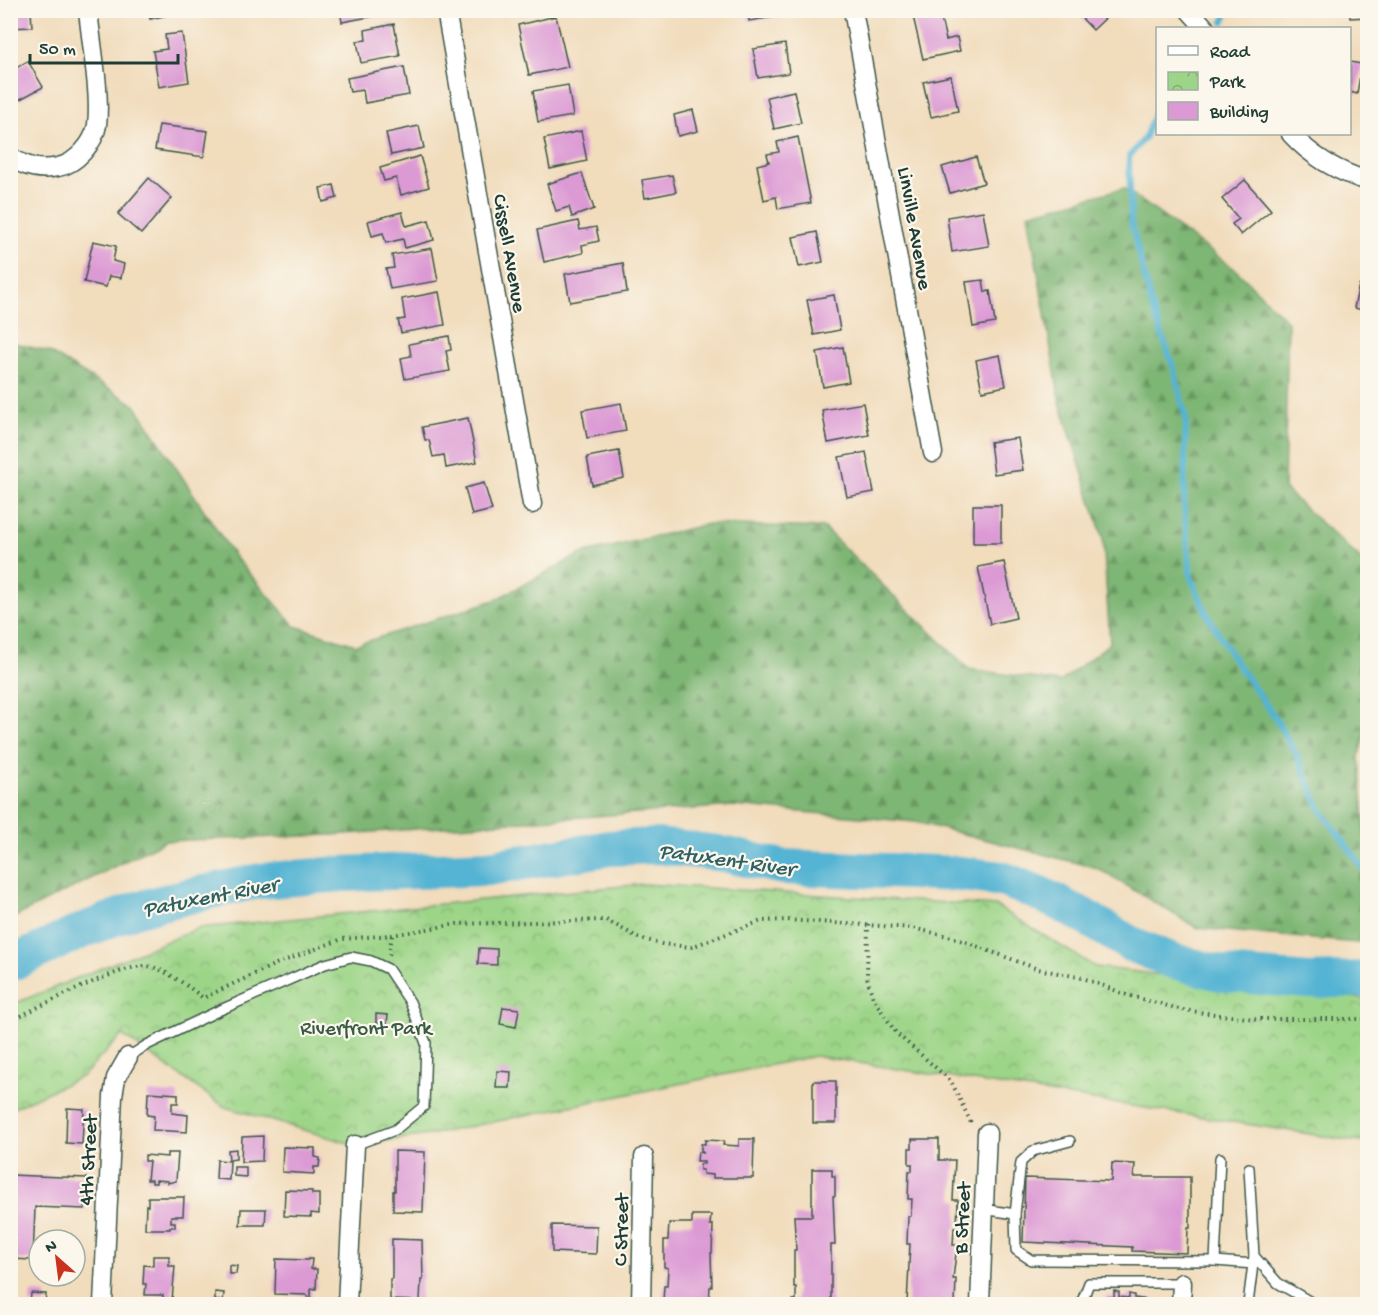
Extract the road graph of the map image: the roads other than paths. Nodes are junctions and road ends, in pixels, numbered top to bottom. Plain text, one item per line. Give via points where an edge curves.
1 (88, 10) edge
2 (446, 10) edge
3 (854, 10) edge
4 (1189, 10) edge
5 (1204, 27) edge
6 (1292, 135) edge
7 (17, 161) edge
8 (1368, 181) edge
9 (933, 453) dead end
10 (532, 504) dead end
11 (128, 1057) joint
12 (987, 1134) road end
13 (1070, 1141) dead end
14 (355, 1145) joint
15 (644, 1157) dead end
16 (1220, 1158) dead end
17 (1249, 1168) dead end
18 (983, 1209) junction
19 (1015, 1214) junction
20 (1254, 1260) junction
21 (1215, 1261) junction
22 (1182, 1283) joint
23 (103, 1305) edge
24 (346, 1305) edge
25 (641, 1305) edge
26 (980, 1305) edge
27 (1081, 1305) edge
28 (1181, 1305) edge
29 (1248, 1305) edge
30 (1314, 1305) edge

1 - 7 street via 98,107 96,128 89,143 78,157 63,166 43,170
2 - 10 street, Cissell Avenue
3 - 9 street, Linville Avenue
4 - 5 street
6 - 8 street via 1323,162
11 - 14 lane via 218,1011 325,964 351,957 371,961 388,969 399,985 426,1043 424,1106 395,1130
11 - 23 street, 4th Street via 116,1078 113,1096
12 - 18 street, B Street
13 - 19 lane via 1033,1152 1021,1162
14 - 24 street
15 - 25 street, C Street
16 - 21 lane
17 - 20 lane
18 - 19 lane
18 - 26 street, B Street
19 - 21 lane via 1016,1250 1031,1260
20 - 21 lane
20 - 29 lane
20 - 30 lane via 1278,1283
22 - 27 lane via 1089,1283
22 - 28 street

